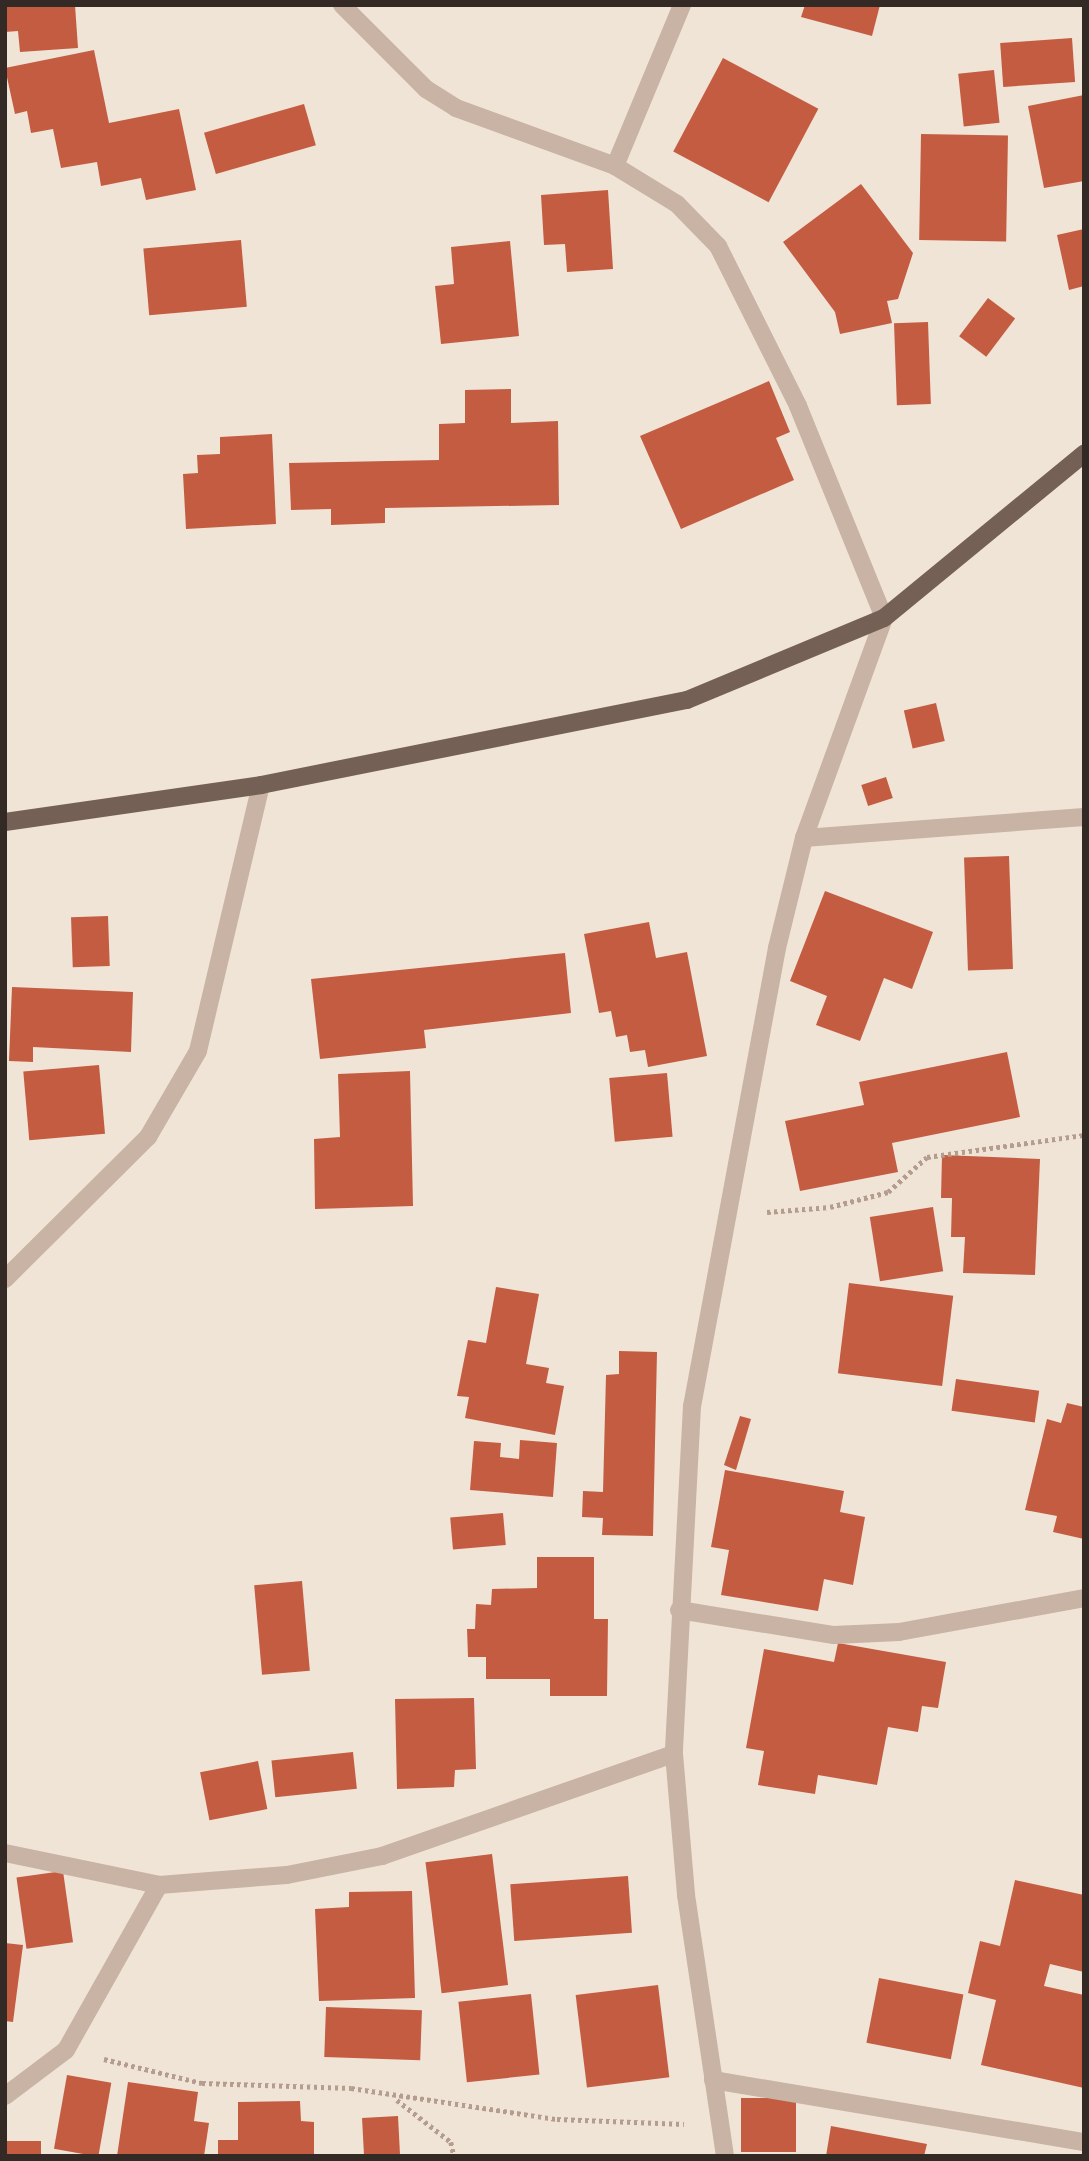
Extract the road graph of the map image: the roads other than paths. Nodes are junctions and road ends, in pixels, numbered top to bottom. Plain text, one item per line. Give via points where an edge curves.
1 (342, 5) edge
2 (682, 5) edge
3 (615, 166) junction
4 (1084, 454) edge
5 (884, 618) junction
6 (261, 785) junction
7 (1084, 817) edge
8 (5, 821) edge
9 (804, 838) junction
10 (5, 1279) edge
11 (1084, 1598) edge
12 (679, 1610) junction
13 (674, 1754) junction
14 (5, 1853) edge
15 (159, 1885) junction
16 (713, 2080) junction
17 (5, 2096) edge
18 (1084, 2142) edge
19 (725, 2156) edge

1 - 3 street via 394,62 456,108
2 - 3 street
3 - 5 street via 677,204 718,246 798,406
4 - 5 main road
5 - 6 main road via 687,700
5 - 9 street
6 - 8 main road
6 - 10 street via 198,1051 148,1137
7 - 9 street
9 - 12 street via 692,1406
11 - 12 street via 899,1632 834,1635
12 - 13 street
13 - 15 street via 382,1856 287,1875
13 - 16 street via 686,1895
14 - 15 street
15 - 17 street via 66,2050
16 - 18 street
16 - 19 street

